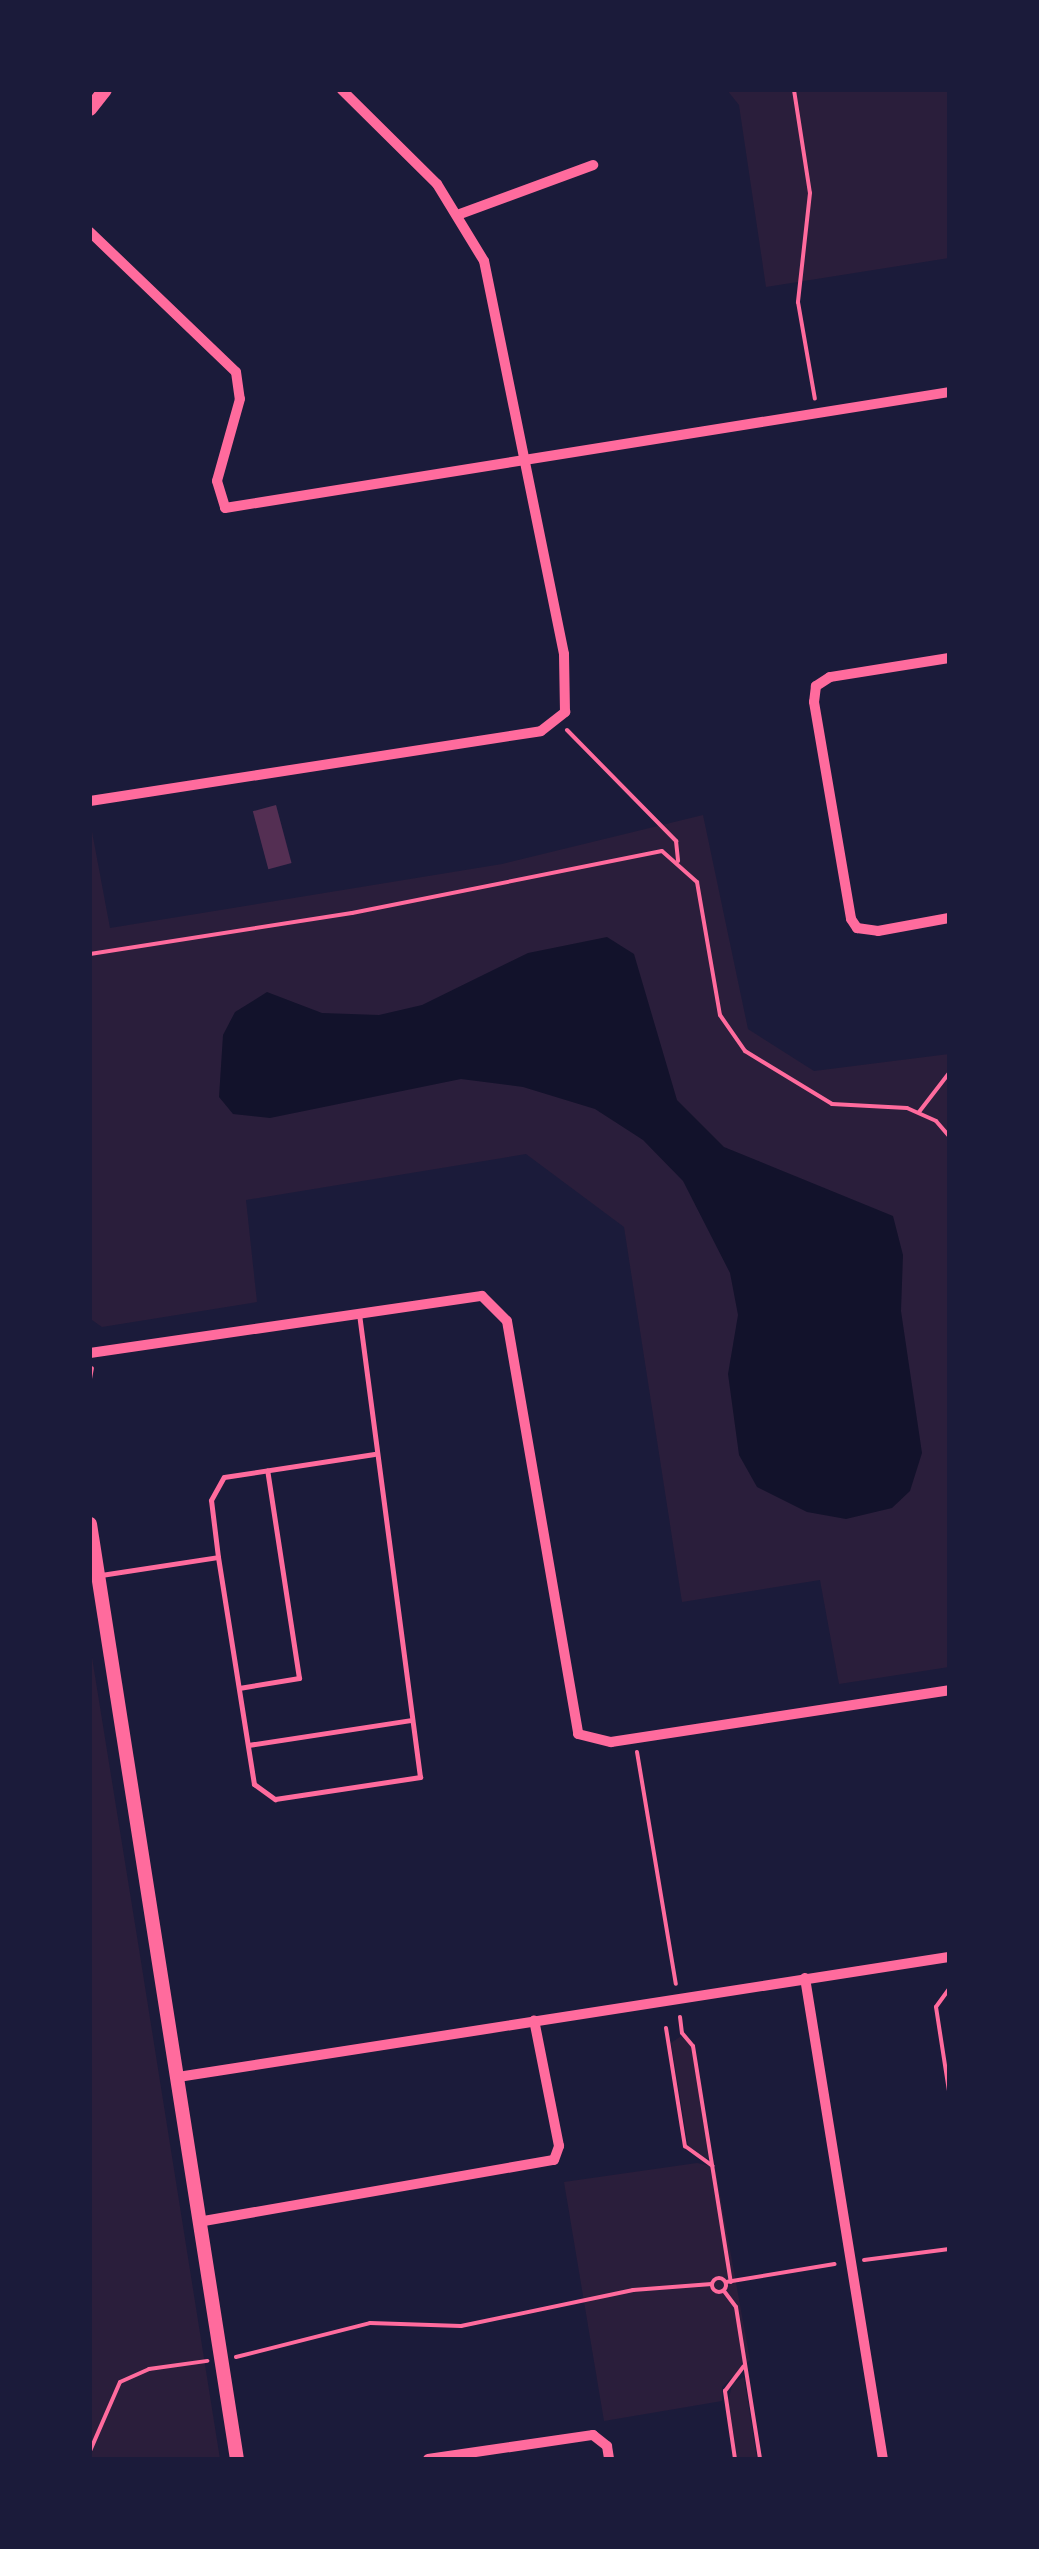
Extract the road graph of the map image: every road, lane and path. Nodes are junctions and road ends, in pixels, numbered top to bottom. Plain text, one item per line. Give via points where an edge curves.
1 (105, 90) edge
2 (342, 90) edge
3 (794, 90) edge
4 (90, 109) edge
5 (593, 164) dead end
6 (460, 214) junction
7 (90, 232) edge
8 (949, 392) edge
9 (818, 413) junction
10 (522, 462) junction
11 (949, 658) edge
12 (562, 717) junction
13 (90, 801) edge
14 (678, 861) junction
15 (949, 918) edge
16 (91, 953) edge
17 (949, 1073) edge
18 (920, 1112) junction
19 (949, 1136) edge
20 (359, 1311) junction
21 (90, 1354) edge
22 (374, 1454) junction
23 (267, 1470) junction
24 (90, 1524) edge
25 (218, 1557) junction
26 (98, 1576) junction
27 (239, 1688) junction
28 (949, 1690) edge
29 (412, 1720) junction
30 (635, 1739) junction
31 (248, 1746) junction
32 (949, 1957) edge
33 (806, 1978) junction
34 (676, 1988) dead end
35 (949, 1989) edge
36 (680, 2017) dead end
37 (534, 2020) junction
38 (666, 2028) dead end
39 (682, 2033) junction
40 (668, 2040) junction
41 (178, 2077) junction
42 (949, 2090) edge
43 (713, 2166) junction
44 (198, 2222) junction
45 (949, 2249) edge
46 (867, 2259) dead end
47 (838, 2264) dead end
48 (729, 2282) junction
49 (712, 2284) junction
50 (724, 2290) junction
51 (234, 2357) dead end
52 (208, 2361) dead end
53 (745, 2365) junction
54 (90, 2451) edge
55 (236, 2459) edge
56 (428, 2459) edge
57 (609, 2459) edge
58 (735, 2459) edge
59 (760, 2459) edge
60 (883, 2459) edge

1 - 4 street
2 - 6 street
3 - 9 path via 810,194 798,302
5 - 6 street
6 - 10 street via 495,295
7 - 10 street via 236,372 240,399 216,494 225,508
8 - 9 street
9 - 10 street
10 - 12 street via 564,654
11 - 15 street via 830,677 816,686 846,904 857,928 878,932
12 - 13 street via 541,731
12 - 14 path via 676,842
14 - 16 path via 662,851 642,851 370,910
14 - 18 path via 704,903 720,1015 745,1050 832,1104
17 - 18 path
18 - 19 path
20 - 21 street
20 - 22 lane
20 - 30 street via 471,1294 492,1300 507,1320 572,1725 588,1738
22 - 23 lane
22 - 29 lane
23 - 25 lane via 224,1477 211,1500
23 - 27 lane via 299,1678
24 - 26 street
25 - 26 lane
25 - 27 lane
26 - 41 street
27 - 31 lane
28 - 30 street
29 - 31 lane
29 - 31 lane via 420,1777 275,1800 254,1784
30 - 34 path
32 - 33 street
33 - 37 street
33 - 60 street
35 - 42 path via 936,2007
36 - 39 path
37 - 41 street
37 - 44 street via 559,2146 554,2160
38 - 40 path
39 - 40 path
39 - 43 path via 694,2046
40 - 43 path via 685,2146
41 - 44 street
43 - 48 path
44 - 55 street
45 - 46 path
47 - 48 path
48 - 49 path via 718,2277
48 - 50 path
49 - 50 path
49 - 51 path via 633,2290 461,2326 370,2323
50 - 53 path via 735,2300
52 - 54 path via 149,2369 120,2382
53 - 58 path via 725,2390
53 - 59 path
56 - 57 street via 602,2438

